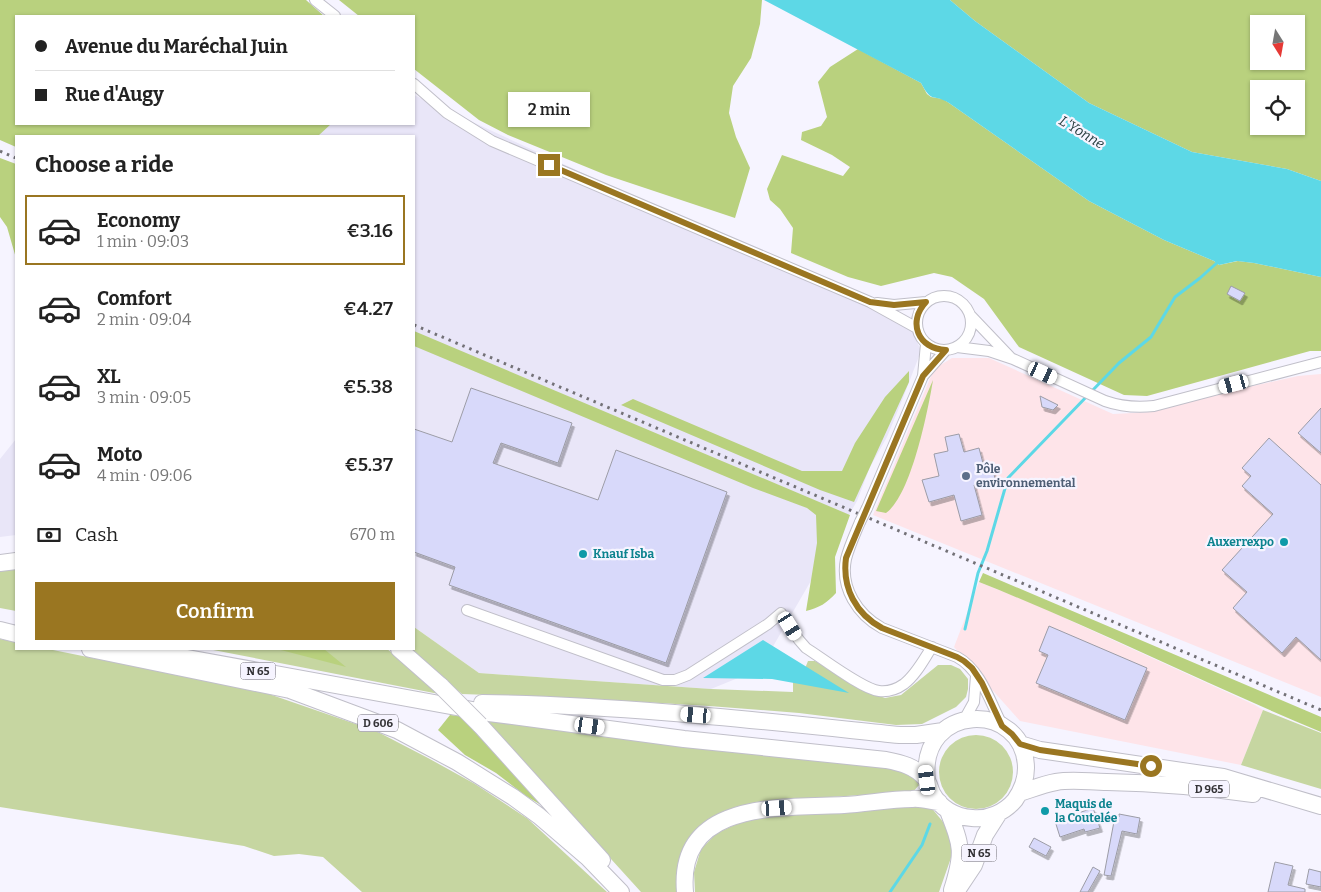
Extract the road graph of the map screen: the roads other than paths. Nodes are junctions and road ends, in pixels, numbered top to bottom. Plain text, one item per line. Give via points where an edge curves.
1 (315, 0) edge
2 (334, 15) edge
3 (415, 85) edge
4 (870, 302) junction
5 (926, 302) junction
6 (970, 314) junction
7 (916, 328) junction
8 (926, 344) junction
9 (957, 347) junction
10 (946, 350) junction
11 (1013, 360) junction
12 (1321, 362) edge
13 (923, 376) junction
14 (15, 561) edge
15 (0, 563) edge
16 (467, 610) dead end
17 (0, 624) edge
18 (15, 627) edge
19 (0, 630) edge
20 (15, 634) edge
21 (932, 647) junction
22 (95, 650) edge
23 (143, 650) edge
24 (400, 650) edge
25 (976, 676) junction
26 (441, 694) junction
27 (964, 720) junction
28 (1002, 726) junction
29 (943, 731) junction
30 (1020, 744) junction
31 (927, 780) junction
32 (1020, 793) junction
33 (1314, 804) edge
34 (944, 806) junction
35 (999, 813) junction
36 (621, 892) edge
37 (630, 892) edge
38 (685, 892) edge
39 (952, 892) edge
40 (956, 892) edge

1 - 2 street
3 - 4 street via 447,113 492,141
4 - 5 street via 894,305
4 - 7 street
5 - 6 street via 942,295 951,296 960,300
5 - 7 street via 918,314
6 - 9 street via 969,333
6 - 11 street
7 - 8 street
8 - 10 street
8 - 13 street
9 - 10 street
9 - 11 street via 989,351
10 - 13 street
11 - 12 street via 1088,394 1119,406 1136,408
13 - 21 street, bridge via 860,522 845,567 856,607 872,622
14 - 15 main road
16 - 21 street via 663,680 688,675 781,613 806,648 877,691 893,690 903,685
17 - 18 main road
19 - 20 main road
21 - 25 street via 964,661
22 - 36 main road, D 606 via 290,690 397,730 513,797 588,858
23 - 26 main road, N 65 via 379,693
24 - 26 main road
25 - 27 street via 974,702
25 - 28 street
26 - 29 main road, N 65 via 900,735
26 - 31 main road, N 65 via 489,713 903,763
26 - 37 main road, bridge via 480,725
27 - 28 main road via 990,720
27 - 29 main road
28 - 30 main road
29 - 31 main road via 930,748
30 - 32 main road via 1026,760 1026,777
30 - 33 main road, D 965 via 1048,752 1223,777
31 - 34 main road via 931,792
32 - 33 main road, D 965 via 1057,782 1128,782 1219,789
32 - 35 main road
34 - 35 main road via 960,816 974,819
34 - 38 main road via 913,798 758,810 730,817 702,833 692,848 684,869
34 - 39 main road, N 65 via 960,843 961,855
35 - 40 main road, N 65 via 985,835 974,865

